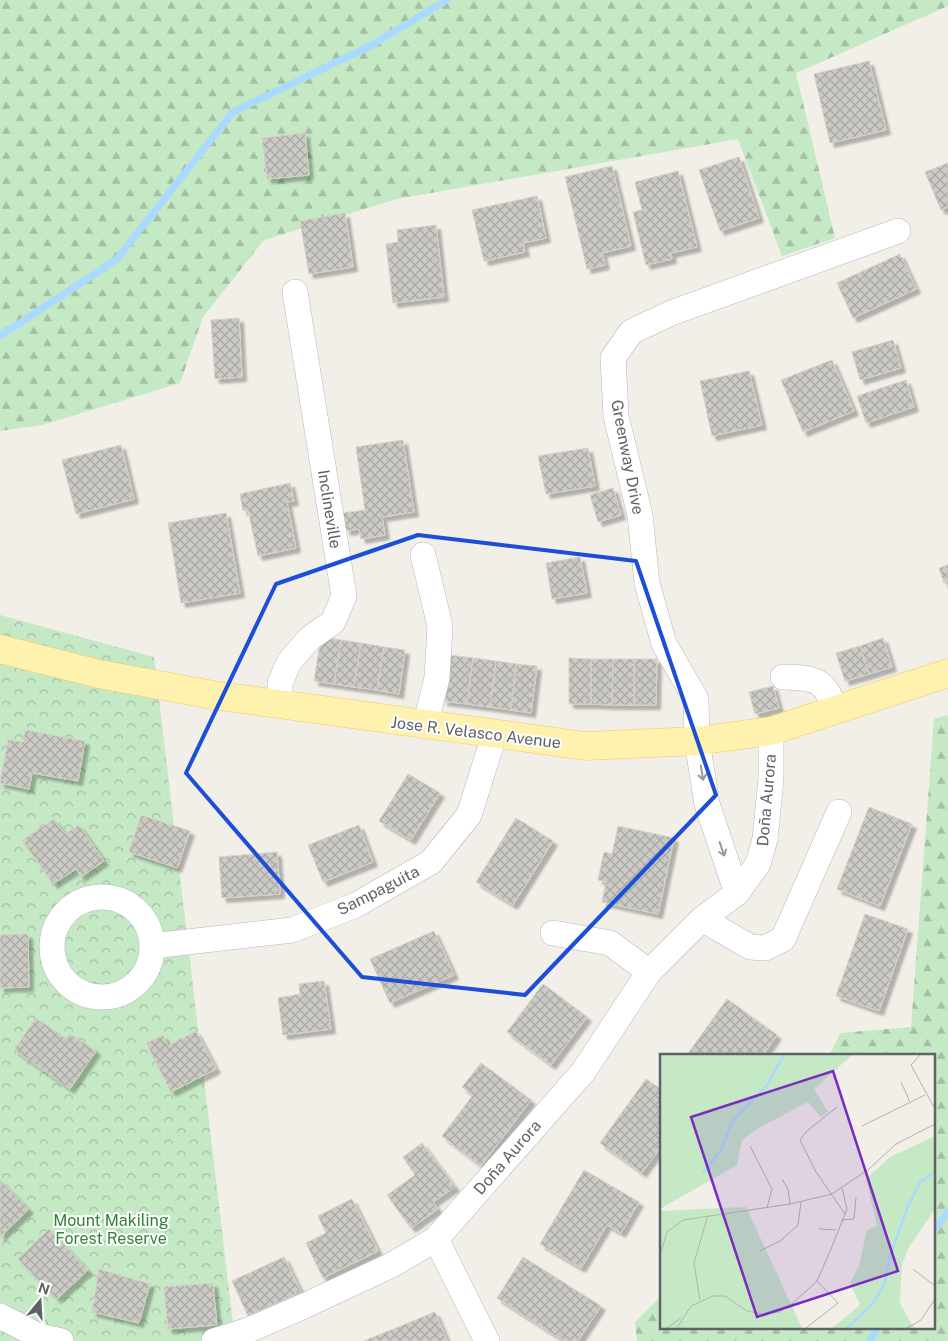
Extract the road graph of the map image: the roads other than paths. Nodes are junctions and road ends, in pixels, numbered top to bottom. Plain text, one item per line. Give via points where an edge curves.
1 (898, 231) dead end
2 (295, 292) dead end
3 (423, 555) dead end
4 (0, 649) edge
5 (948, 673) edge
6 (783, 677) dead end
7 (280, 705) junction
8 (836, 710) junction
9 (425, 726) junction
10 (771, 731) junction
11 (495, 733) junction
12 (697, 742) junction
13 (839, 812) dead end
14 (737, 893) junction
15 (702, 919) junction
16 (553, 933) dead end
17 (152, 946) junction
18 (649, 972) junction
19 (436, 1239) junction
20 (0, 1316) edge
21 (61, 1341) edge
22 (214, 1341) edge
23 (487, 1341) edge

1 - 12 street, Greenway Drive via 671,313 631,332 613,358 616,416 640,515 647,583 664,644 696,699
2 - 7 street, Inclineville via 344,596 333,622 310,638 289,662 280,683
3 - 9 street via 440,626 437,678
4 - 7 main road, Jose R. Velasco Avenue via 99,674
5 - 8 main road, Jose R. Velasco Avenue
6 - 8 street via 820,682 830,694
7 - 9 main road, Jose R. Velasco Avenue
8 - 10 main road, Jose R. Velasco Avenue
9 - 11 main road, Jose R. Velasco Avenue
10 - 12 main road, Jose R. Velasco Avenue
10 - 14 street, Doña Aurora via 771,779 765,839 758,864
11 - 12 main road, Jose R. Velasco Avenue via 585,746
11 - 17 street, Sampaguita via 468,815 431,862 356,905 292,930
12 -> 14 street via 707,804
13 - 15 street via 783,939 765,948 750,946
14 - 15 street, Doña Aurora
15 - 18 street, Doña Aurora
16 - 18 street via 610,943
17 - 17 street via 147,925 134,908 121,900 106,897 78,902 62,917 52,936 51,951 61,977 71,987 83,994 104,997 125,992 136,984 151,961
18 - 19 street, Doña Aurora via 583,1072
19 - 22 street, Doña Aurora via 392,1265 304,1306
19 - 23 street
20 - 21 street via 39,1336

